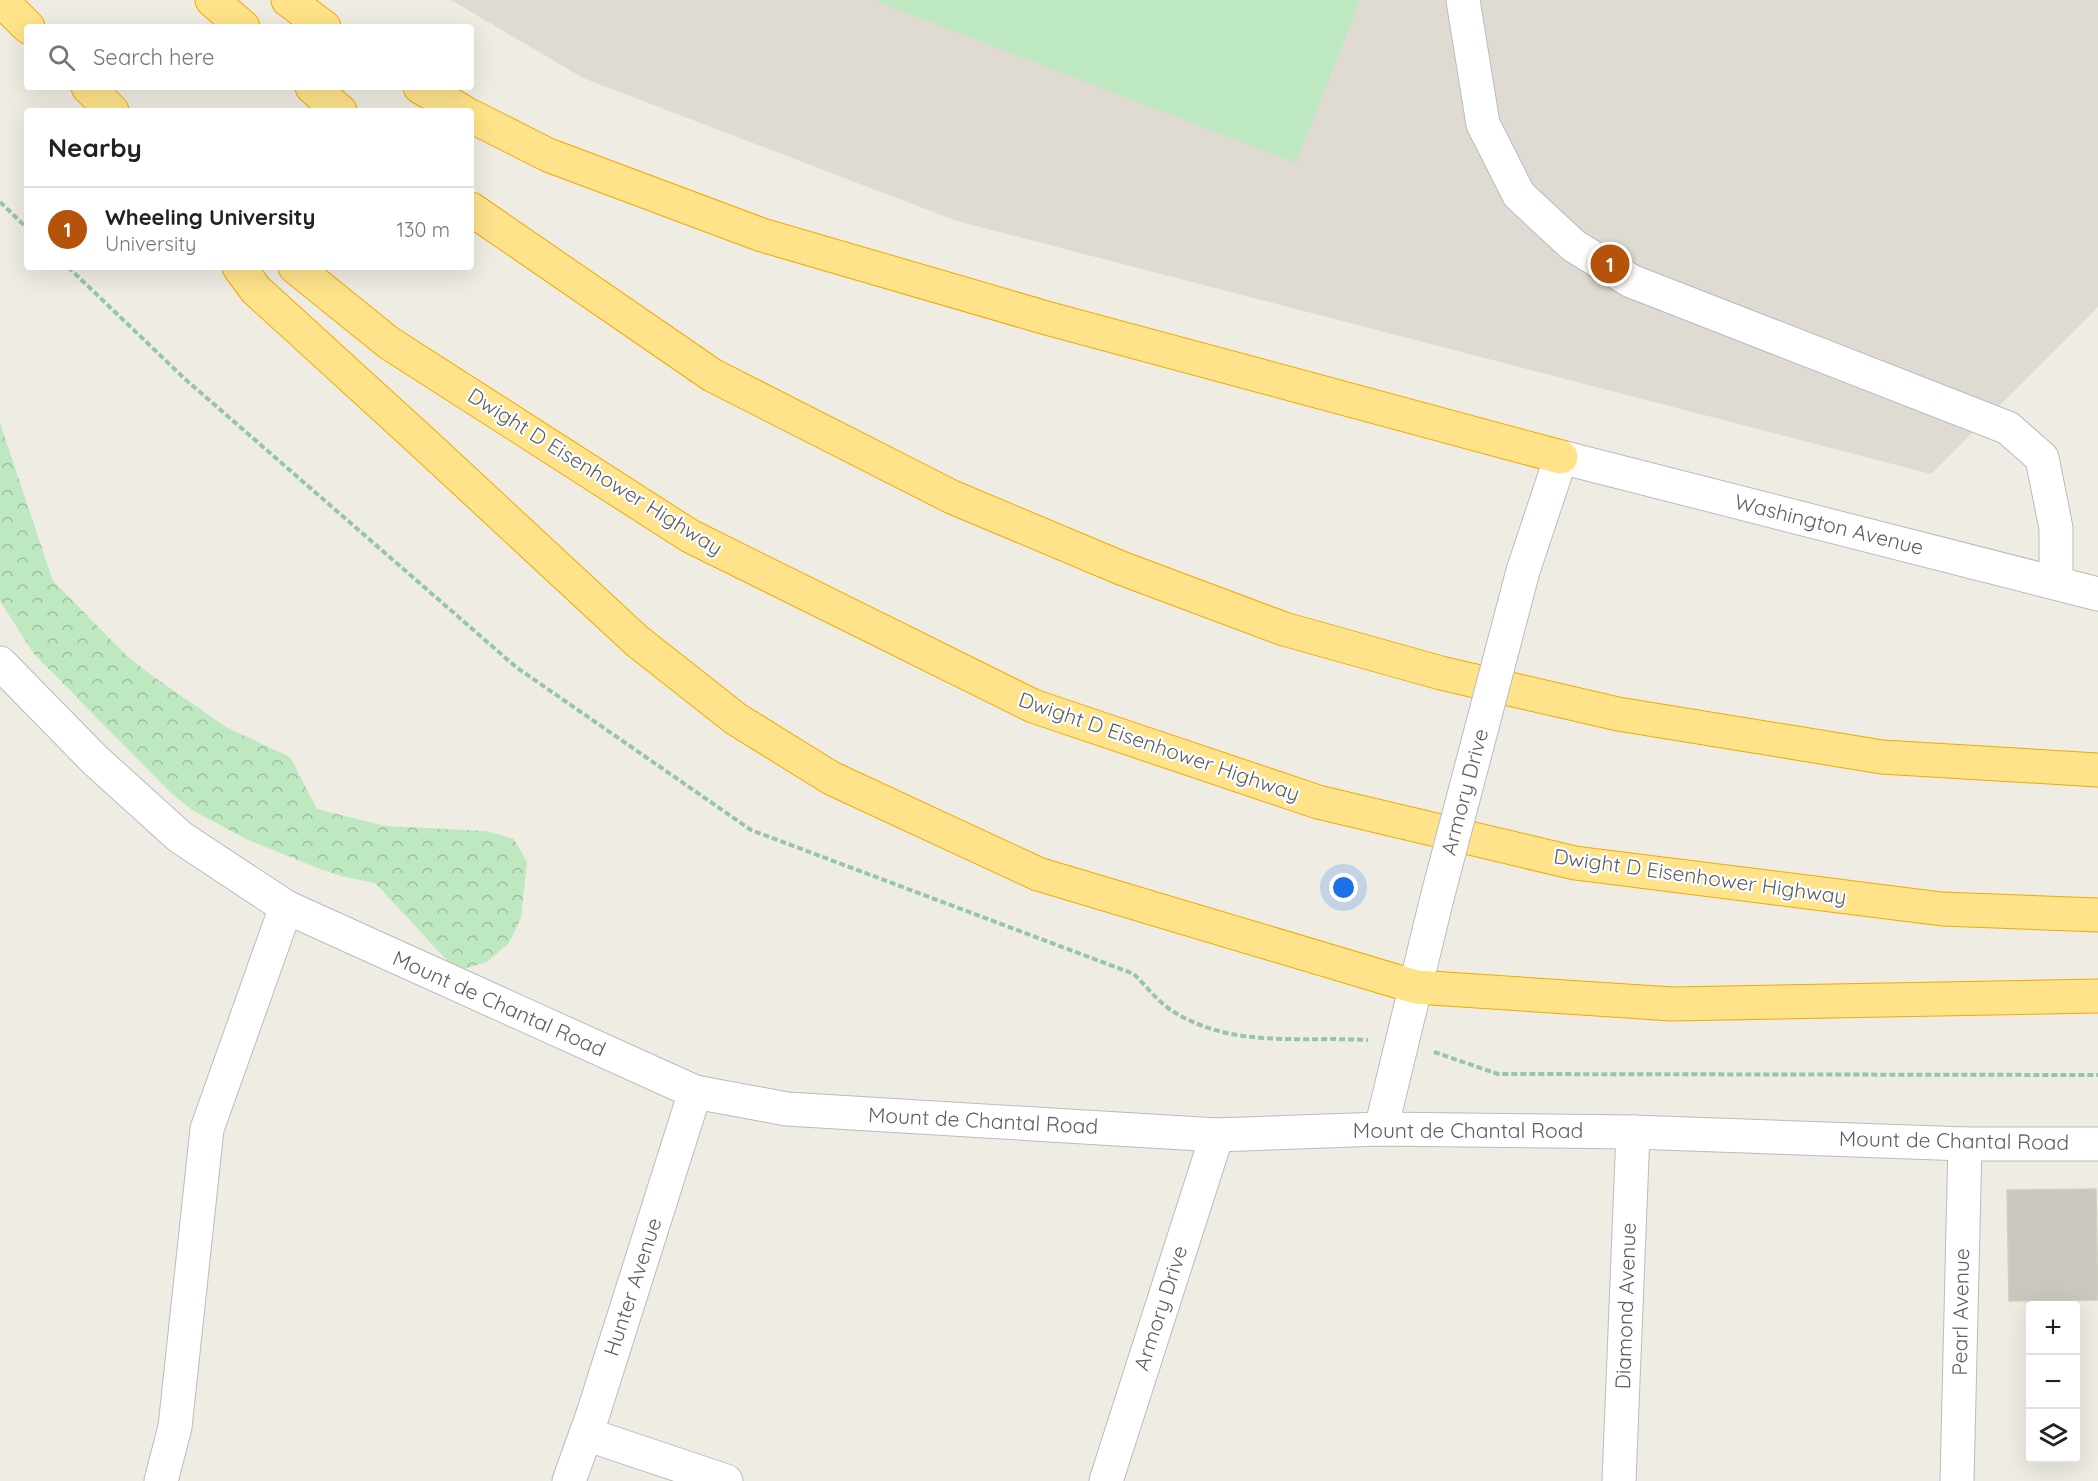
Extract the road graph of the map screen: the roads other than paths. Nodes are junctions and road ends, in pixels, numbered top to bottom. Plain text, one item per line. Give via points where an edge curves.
1 (1, 0) edge
2 (212, 0) edge
3 (288, 0) edge
4 (1462, 0) edge
5 (25, 24) edge
6 (240, 24) edge
7 (320, 24) edge
8 (91, 90) edge
9 (316, 90) edge
10 (425, 90) edge
11 (109, 108) edge
12 (336, 108) edge
13 (457, 108) edge
14 (474, 118) edge
15 (474, 211) edge
16 (241, 270) edge
17 (299, 270) edge
18 (1561, 457) junction
19 (2056, 583) junction
20 (2098, 594) edge
21 (0, 663) edge
22 (2098, 770) edge
23 (286, 907) junction
24 (2098, 915) edge
25 (1416, 987) junction
26 (2098, 996) edge
27 (695, 1092) junction
28 (1381, 1129) junction
29 (1633, 1132) junction
30 (1217, 1135) junction
31 (1965, 1144) junction
32 (2098, 1144) edge
33 (586, 1434) junction
34 (161, 1481) edge
35 (569, 1481) edge
36 (726, 1481) edge
37 (1106, 1481) edge
38 (1619, 1481) edge
39 (1957, 1481) edge

1 - 5 highway
2 - 6 highway
3 - 7 highway
4 - 19 street via 1483,124 1518,195 1574,246 1631,281 2008,428 2042,458 2056,528
8 - 11 highway
9 - 12 highway
10 - 13 highway
14 - 18 highway via 548,155 762,236 1050,319
15 - 22 highway via 712,375 952,497 1121,568 1284,629 1618,714 1882,757
16 - 25 highway via 256,290 637,641 736,719 831,778 1038,874
17 - 24 highway, Dwight D Eisenhower Highway via 389,343 690,536 1033,706 1318,802 1575,863 1942,909
18 - 19 street, Washington Avenue
18 - 25 street, Armory Drive, bridge via 1523,571
19 - 20 street, Washington Avenue
21 - 23 street, Mount de Chantal Road via 95,760 180,837
23 - 27 street, Mount de Chantal Road
23 - 34 street via 207,1129 175,1427
25 - 26 highway via 1672,1004
25 - 28 street, Armory Drive
27 - 30 street, Mount de Chantal Road via 788,1109
27 - 33 street, Hunter Avenue
28 - 29 street, Mount de Chantal Road
28 - 30 street, Mount de Chantal Road
29 - 31 street, Mount de Chantal Road
29 - 38 street, Diamond Avenue
30 - 37 street, Armory Drive
31 - 32 street, Mount de Chantal Road
31 - 39 street, Pearl Avenue
33 - 35 street, Hunter Avenue
33 - 36 street

